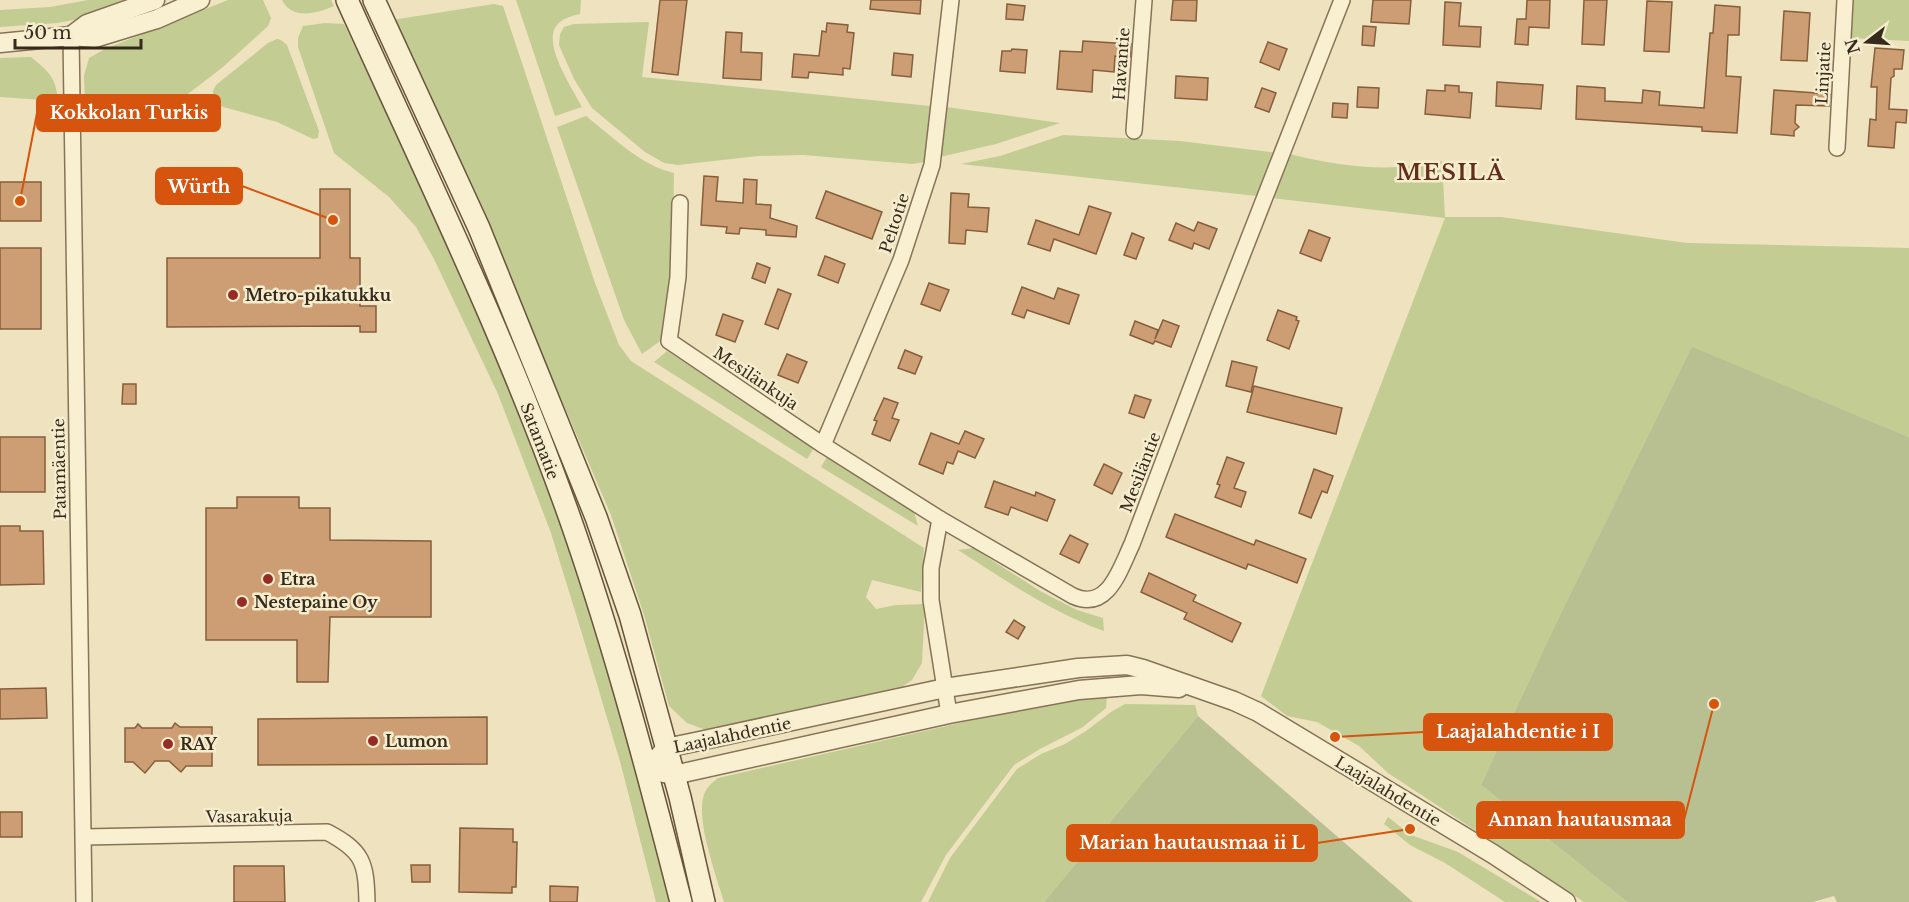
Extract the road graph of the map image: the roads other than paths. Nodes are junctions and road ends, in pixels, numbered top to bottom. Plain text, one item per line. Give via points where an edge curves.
1 (155, 0) edge
2 (200, 0) edge
3 (346, 0) edge
4 (374, 0) edge
5 (951, 0) edge
6 (1144, 0) edge
7 (1342, 0) edge
8 (1845, 0) edge
9 (70, 36) junction
10 (0, 43) edge
11 (1134, 131) dead end
12 (1837, 148) dead end
13 (680, 203) dead end
14 (823, 445) junction
15 (940, 519) junction
16 (945, 688) junction
17 (1204, 690) junction
18 (949, 714) junction
19 (666, 748) junction
20 (647, 770) junction
21 (674, 775) junction
22 (84, 837) junction
23 (84, 902) edge
24 (367, 902) edge
25 (681, 902) edge
26 (704, 902) edge
27 (1566, 902) edge

1 - 9 street via 87,24
2 - 9 street via 157,19 95,38
3 - 20 main road, Satamatie via 457,239 527,406 574,528
4 - 19 main road, Satamatie via 479,228 596,517 630,615
5 - 14 street, Peltotie via 932,165 901,260
6 - 11 street, Havantie
7 - 15 street, Mesiläntie via 1132,544 1104,595 1082,600 1073,596
8 - 12 street, Linjatie
9 - 10 street
9 - 22 street, Patamäentie
13 - 14 street, Mesilänkuja via 678,277 669,341
14 - 15 street, Mesilänkuja
15 - 16 street via 931,568 931,600
16 - 17 street, Laajalahdentie via 1078,668 1126,665
16 - 18 street
16 - 19 street, Laajalahdentie
17 - 18 street, Laajalahdentie via 1125,686 1079,690
17 - 27 street, Laajalahdentie via 1258,712
18 - 21 street, Laajalahdentie
19 - 20 street, Laajalahdentie
19 - 21 main road, Satamatie
20 - 21 street, Laajalahdentie
20 - 25 main road, Satamatie
21 - 26 main road, Satamatie
22 - 23 street, Patamäentie
22 - 24 street, Vasarakuja via 327,832 354,848 362,863

